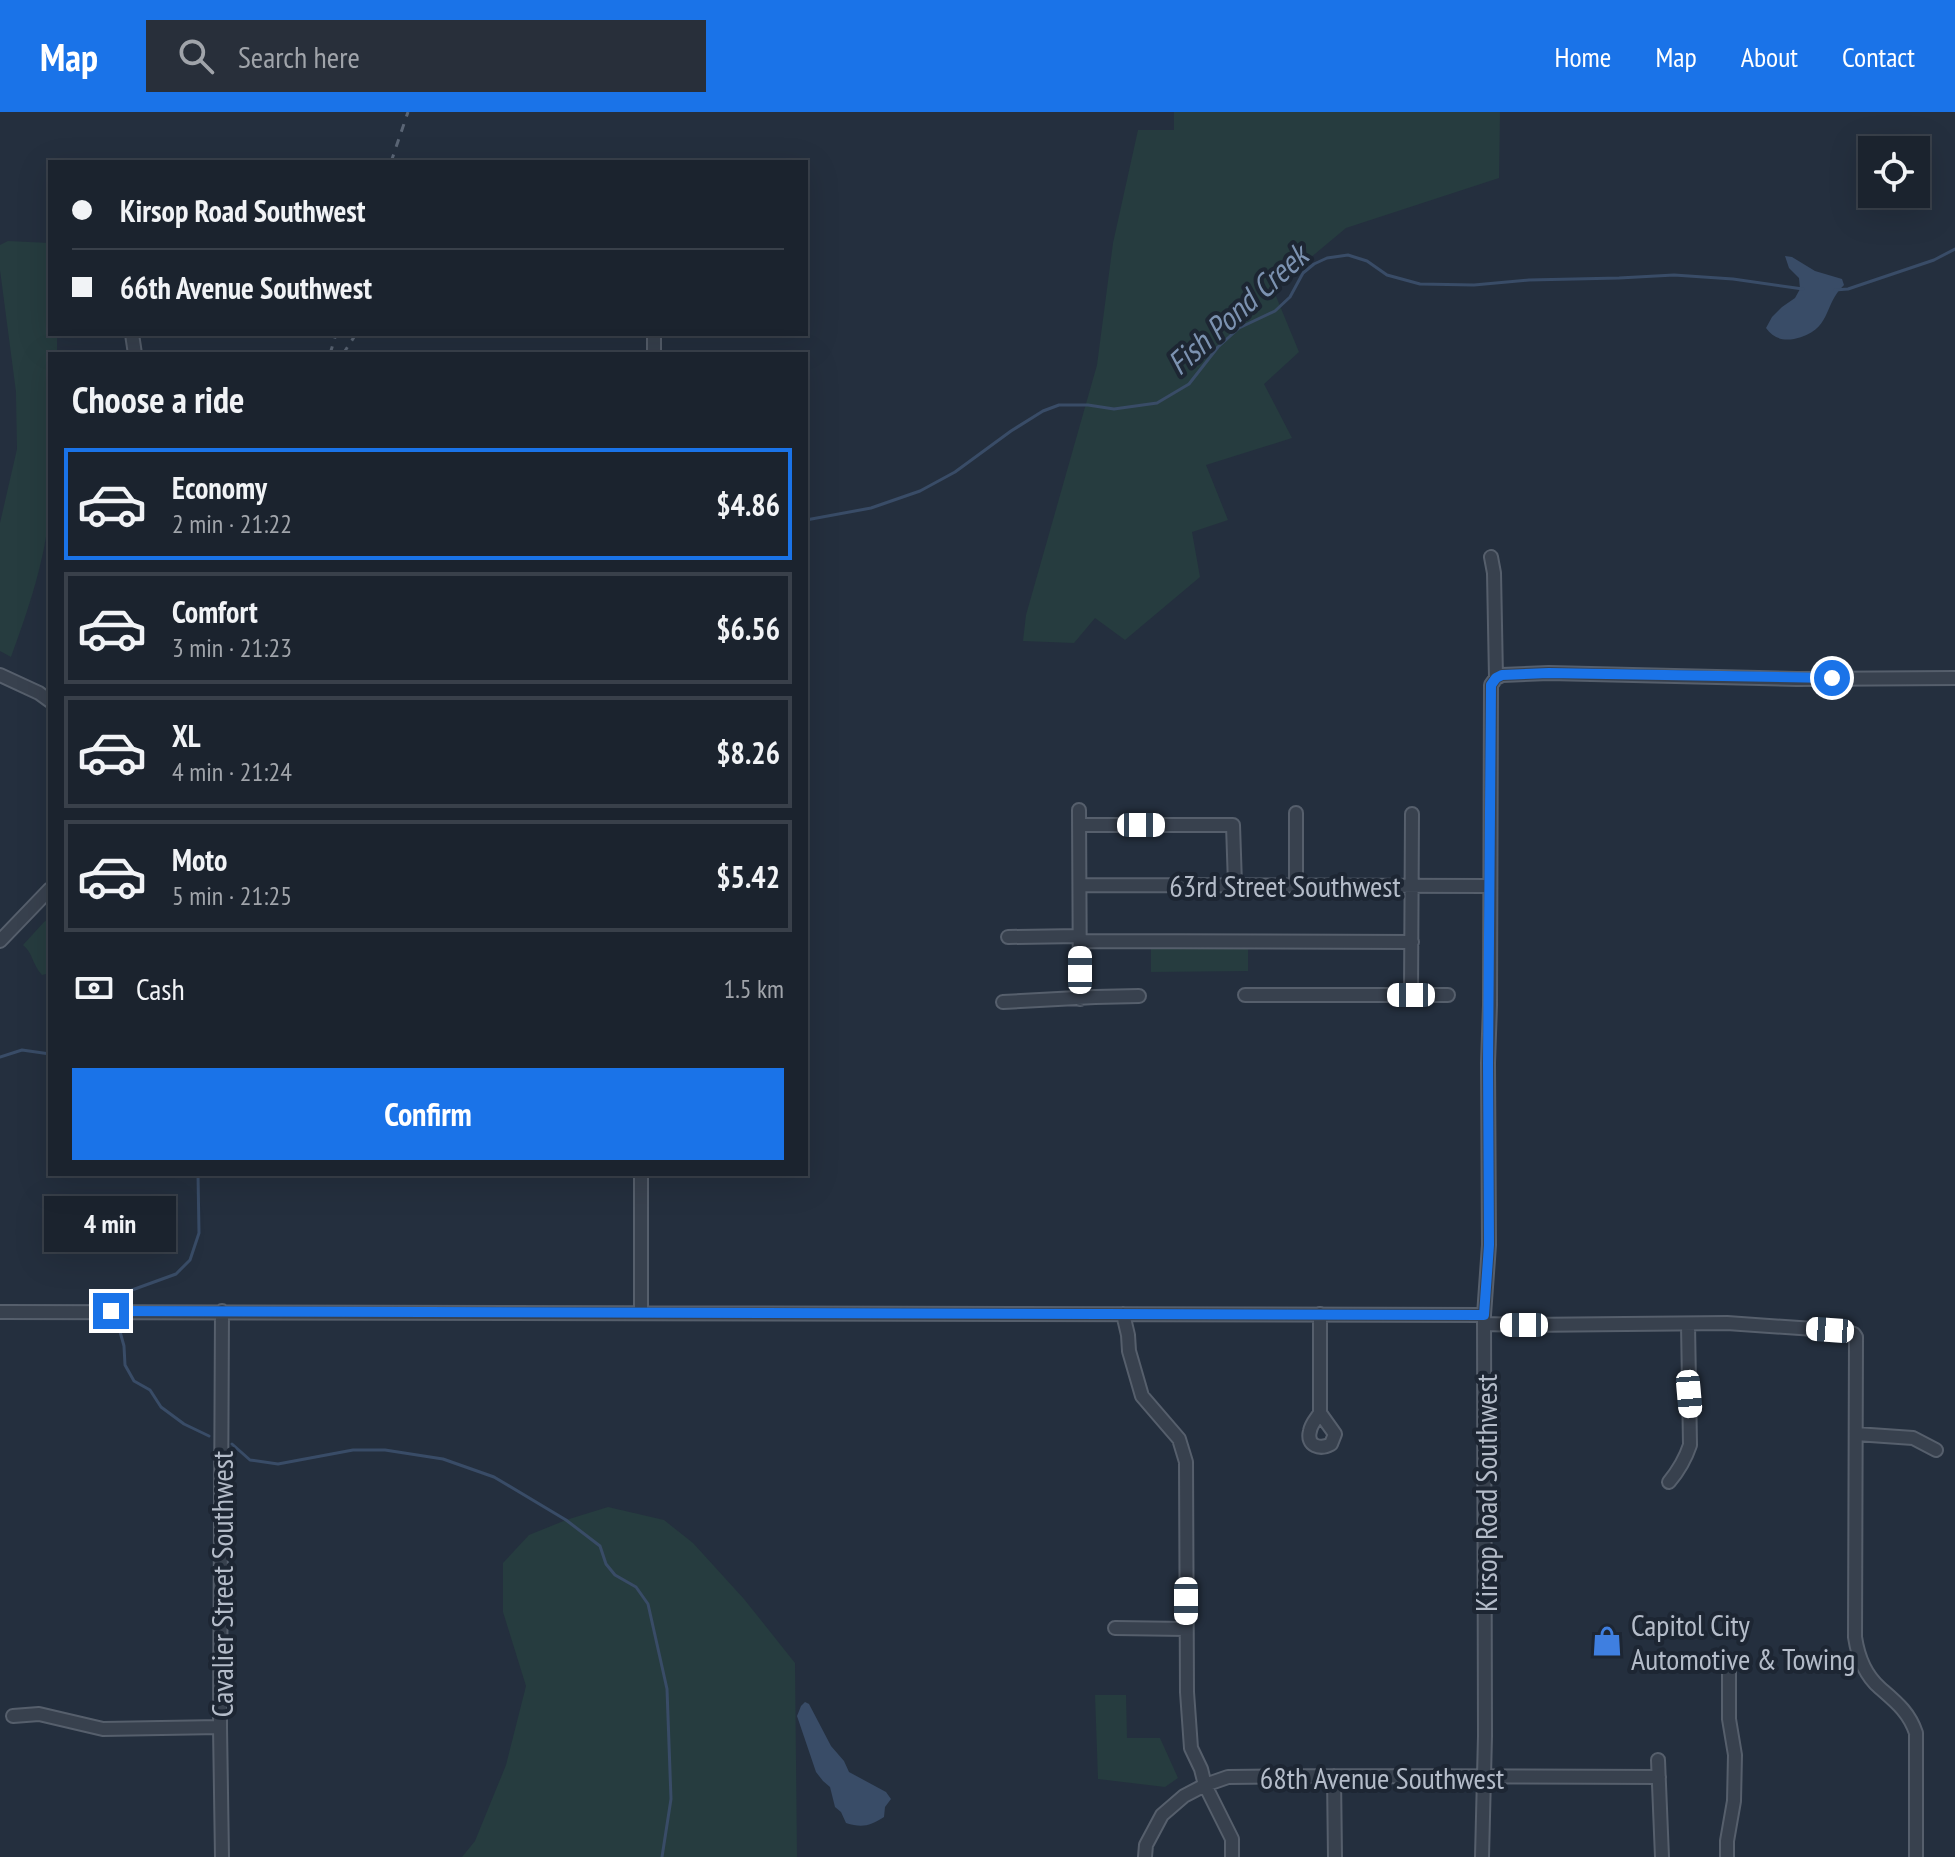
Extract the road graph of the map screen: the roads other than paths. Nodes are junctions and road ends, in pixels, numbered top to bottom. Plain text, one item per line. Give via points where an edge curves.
1 (1491, 557) dead end
2 (0, 675) edge
3 (1496, 678) junction
4 (1955, 678) edge
5 (48, 700) edge
6 (1079, 810) dead end
7 (1296, 813) dead end
8 (1412, 814) dead end
9 (1079, 825) junction
10 (1235, 884) junction
11 (1296, 884) junction
12 (1080, 885) junction
13 (1411, 885) junction
14 (1490, 886) junction
15 (48, 891) edge
16 (1008, 937) dead end
17 (1080, 939) junction
18 (0, 941) edge
19 (1412, 942) junction
20 (1245, 995) dead end
21 (1411, 995) junction
22 (1448, 995) dead end
23 (1139, 996) dead end
24 (1080, 999) junction
25 (1003, 1002) dead end
26 (641, 1176) edge
27 (222, 1311) junction
28 (0, 1312) edge
29 (641, 1313) junction
30 (1123, 1314) junction
31 (1320, 1314) junction
32 (1484, 1320) junction
33 (1688, 1324) junction
34 (1320, 1413) dead end
35 (1856, 1434) junction
36 (1936, 1450) dead end
37 (1669, 1482) dead end
38 (1115, 1628) dead end
39 (1186, 1629) junction
40 (1729, 1672) dead end
41 (1880, 1688) junction
42 (1868, 1695) dead end
43 (13, 1716) dead end
44 (220, 1727) junction
45 (1658, 1760) dead end
46 (1334, 1776) junction
47 (1484, 1776) junction
48 (1659, 1777) junction
49 (1205, 1785) junction
50 (222, 1857) edge
51 (1145, 1857) edge
52 (1232, 1857) edge
53 (1335, 1857) edge
54 (1482, 1857) edge
55 (1662, 1857) edge
56 (1727, 1857) edge
57 (1916, 1857) edge

1 - 3 street, Kirsop Road Southwest
2 - 5 street
3 - 4 street via 1549,673
3 - 14 street, Kirsop Road Southwest via 1490,690
6 - 9 street
7 - 11 street
8 - 13 street
9 - 10 street via 1233,825
9 - 12 street
10 - 11 street, 63rd Street Southwest
10 - 12 street, 63rd Street Southwest
11 - 13 street, 63rd Street Southwest
12 - 17 street
13 - 14 street, 63rd Street Southwest
13 - 19 street
14 - 32 street, Kirsop Road Southwest
15 - 18 street
16 - 17 street
17 - 19 street
17 - 24 street
19 - 21 street
20 - 21 street
21 - 22 street
23 - 24 street
24 - 25 street
26 - 29 street
27 - 28 street
27 - 29 street
27 - 44 street, Cavalier Street Southwest
29 - 30 street
30 - 31 street
30 - 39 street via 1142,1396 1179,1439 1186,1462
31 - 32 street
31 - 34 street
32 - 33 street
32 - 47 street, Kirsop Road Southwest
33 - 35 street via 1854,1334
33 - 37 street via 1690,1445
35 - 36 street via 1913,1438
35 - 41 street via 1855,1637 1863,1667
38 - 39 street
39 - 49 street via 1191,1748
40 - 56 street via 1735,1755
41 - 42 street
41 - 57 street via 1908,1715 1916,1733
43 - 44 street via 39,1714 103,1729
44 - 50 street, Cavalier Street Southwest
45 - 48 street
46 - 47 street, 68th Avenue Southwest
46 - 49 street, 68th Avenue Southwest via 1228,1777
46 - 53 street
47 - 48 street, 68th Avenue Southwest
47 - 54 street, Kirsop Road Southwest
48 - 55 street
49 - 51 street, 68th Avenue Southwest via 1162,1815
49 - 52 street via 1232,1839

